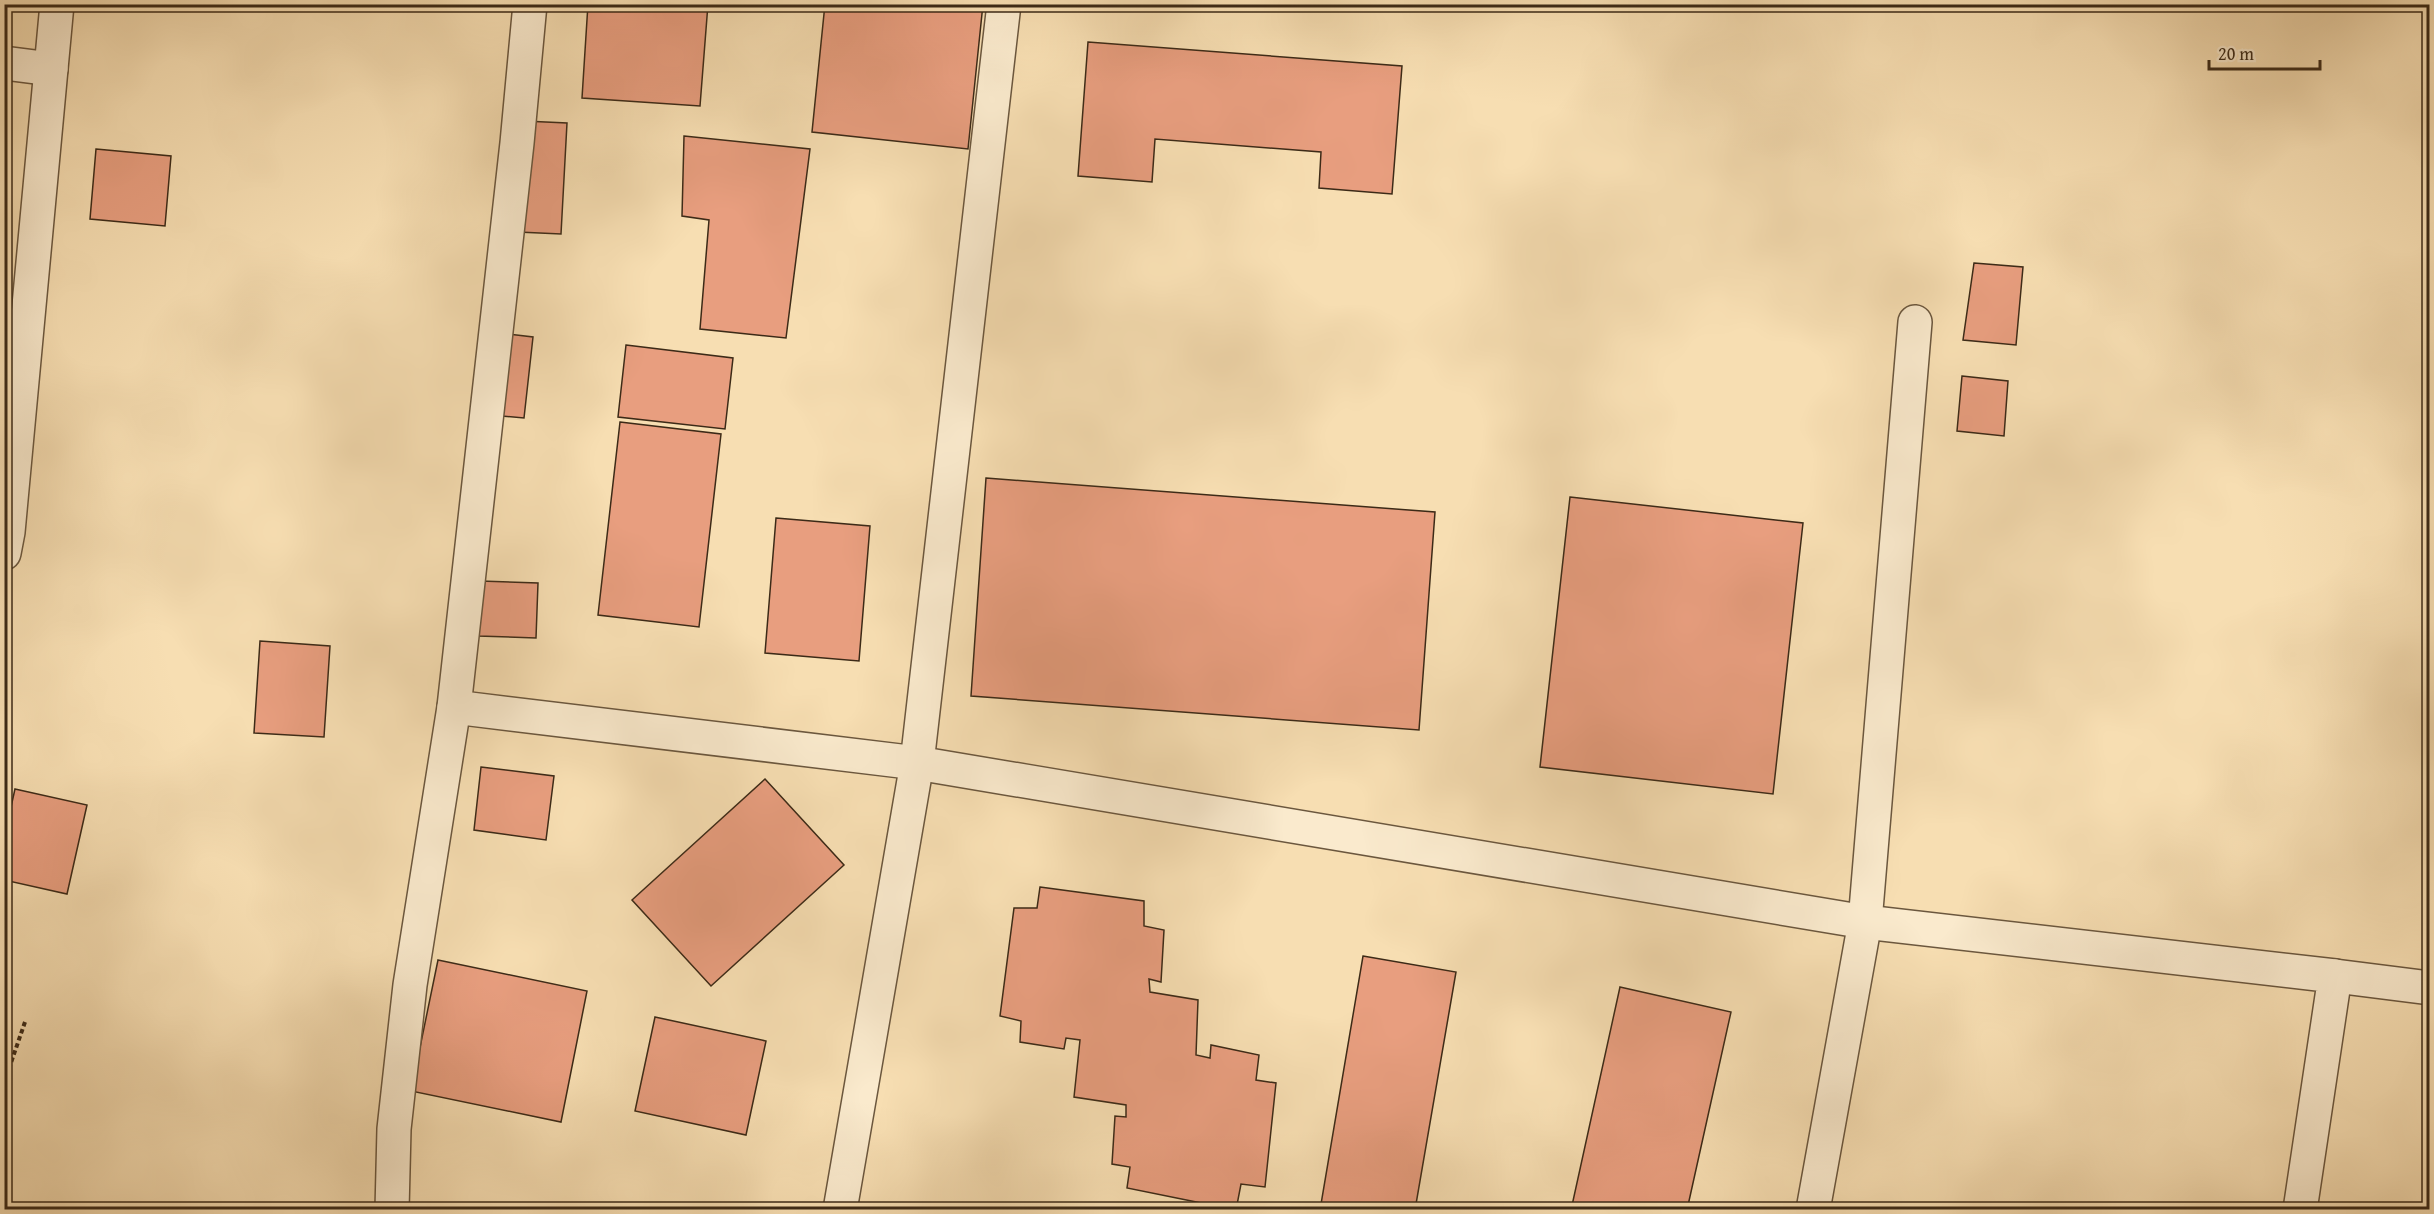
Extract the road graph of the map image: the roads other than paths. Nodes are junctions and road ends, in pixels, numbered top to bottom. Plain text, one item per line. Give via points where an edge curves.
1 (57, 4) edge
2 (530, 4) edge
3 (1004, 4) edge
4 (4, 63) edge
5 (51, 69) junction
6 (1915, 322) dead end
7 (4, 553) edge
8 (454, 707) junction
9 (917, 763) junction
10 (1865, 922) junction
11 (2335, 976) junction
12 (2430, 988) edge
13 (392, 1209) edge
14 (840, 1209) edge
15 (1813, 1209) edge
16 (2300, 1209) edge

1 - 5 street
2 - 8 street
3 - 9 street
4 - 5 street
5 - 7 street
6 - 10 street
8 - 9 street
8 - 13 street via 410,985 394,1129
9 - 10 street
9 - 14 street
10 - 11 street
10 - 15 street
11 - 12 street
11 - 16 street

